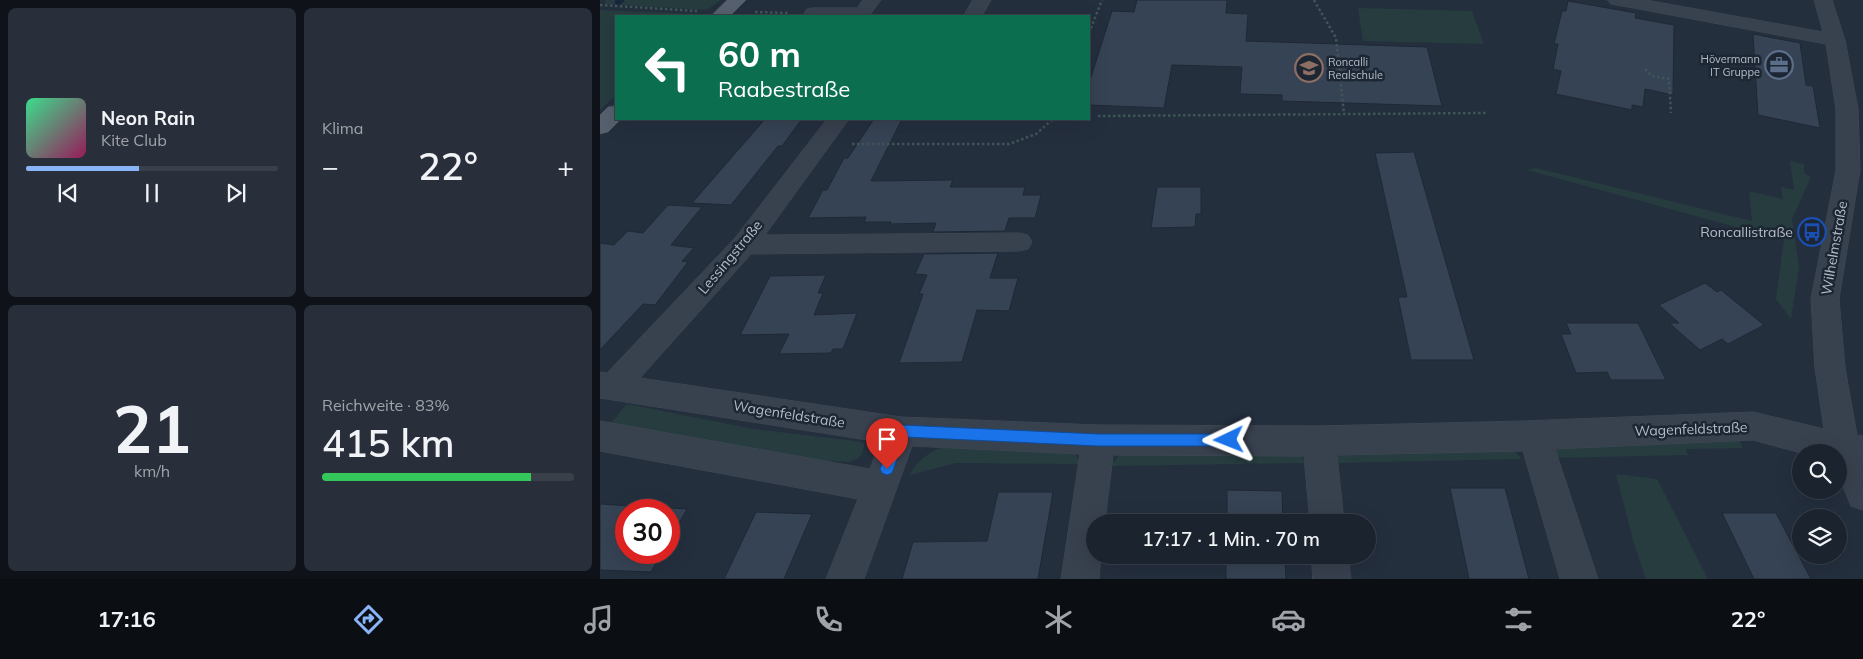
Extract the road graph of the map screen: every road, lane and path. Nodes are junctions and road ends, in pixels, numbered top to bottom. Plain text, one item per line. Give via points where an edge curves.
1 (737, 0) edge
2 (872, 0) edge
3 (982, 0) edge
4 (1102, 0) edge
5 (1314, 0) edge
6 (1617, 0) edge
7 (1823, 0) edge
8 (600, 5) edge
9 (813, 13) joint
10 (722, 14) edge
11 (974, 15) edge
12 (1090, 30) edge
13 (1835, 40) junction
14 (1645, 69) dead end
15 (1670, 112) dead end
16 (615, 113) edge
17 (1486, 113) dead end
18 (1344, 114) junction
19 (1098, 116) dead end
20 (837, 120) edge
21 (1052, 120) edge
22 (600, 127) edge
23 (818, 144) junction
24 (1019, 242) dead end
25 (744, 245) junction
26 (606, 386) edge
27 (901, 431) junction
28 (600, 436) edge
29 (1535, 436) junction
30 (1098, 440) junction
31 (1320, 440) junction
32 (1853, 450) edge
33 (880, 487) junction
34 (1863, 494) edge
35 (1326, 514) edge
36 (1331, 564) edge
37 (845, 579) edge
38 (1080, 579) edge
39 (1332, 579) edge
40 (1579, 579) edge

1 - 10 main road
2 - 9 street via 862,13
3 - 11 street
4 - 12 path
5 - 18 path via 1336,38
6 - 13 street
7 - 13 street, Wilhelmstraße
8 - 10 path
9 - 10 path
13 - 32 street, Wilhelmstraße via 1847,110 1848,170 1825,300 1830,368
14 - 15 path via 1652,76 1669,79
16 - 22 main road
17 - 18 path
18 - 19 path
20 - 23 street, Lessingstraße
21 - 23 path via 1036,134 1009,144
23 - 25 street, Lessingstraße
24 - 25 street
25 - 26 street, Lessingstraße
26 - 27 street, Wagenfeldstraße
27 - 30 street, Wagenfeldstraße
27 - 33 street
28 - 33 street
29 - 31 street, Wagenfeldstraße
29 - 32 street, Wagenfeldstraße via 1753,426
29 - 40 street
30 - 31 street, Wagenfeldstraße
30 - 38 street
31 - 35 street
32 - 34 street, Wilhelmstraße
33 - 37 street
36 - 39 street

